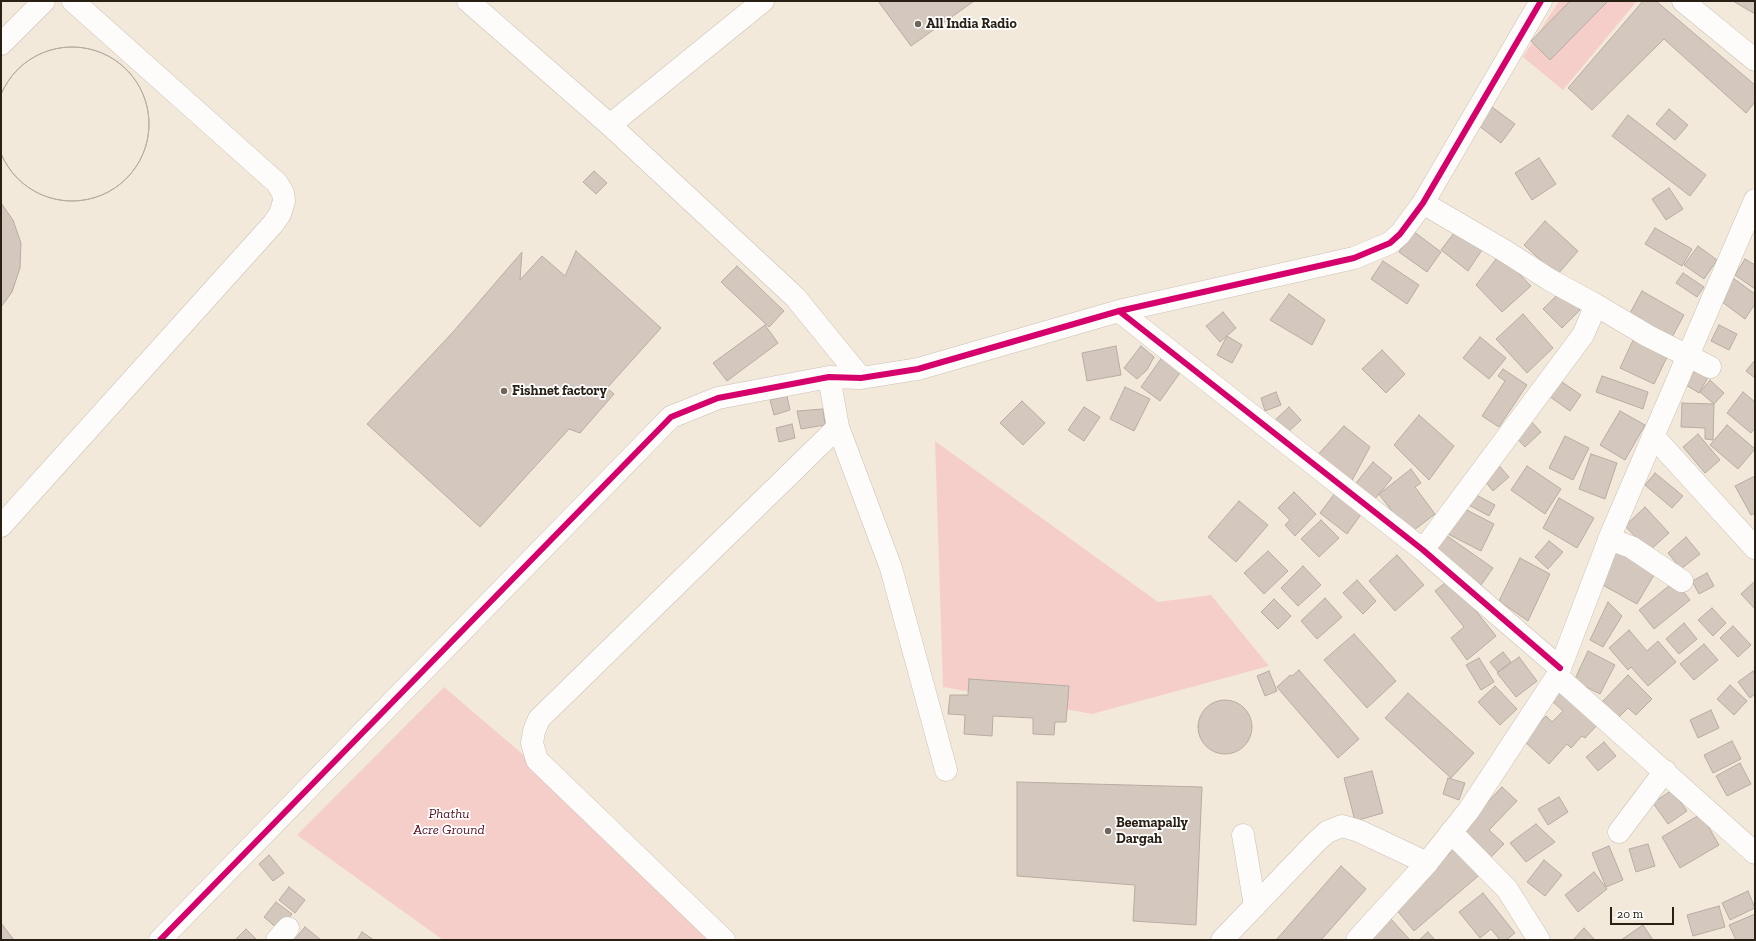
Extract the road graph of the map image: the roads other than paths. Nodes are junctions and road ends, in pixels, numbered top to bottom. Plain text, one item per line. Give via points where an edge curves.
1 (44, 1) edge
2 (73, 1) edge
3 (468, 1) edge
4 (764, 1) edge
5 (1541, 1) edge
6 (1683, 1) edge
7 (1, 44) edge
8 (1755, 60) edge
9 (610, 125) junction
10 (1755, 200) edge
11 (1423, 203) junction
12 (1596, 305) junction
13 (1119, 311) junction
14 (1688, 357) junction
15 (1710, 367) dead end
16 (829, 377) junction
17 (861, 378) junction
18 (838, 427) junction
19 (1653, 436) junction
20 (1, 526) edge
21 (1609, 539) junction
22 (1755, 548) edge
23 (1423, 550) junction
24 (1682, 581) dead end
25 (1558, 672) junction
26 (946, 770) dead end
27 (1665, 771) junction
28 (1451, 832) junction
29 (1619, 832) dead end
30 (1243, 835) dead end
31 (1755, 853) edge
32 (1427, 863) junction
33 (1255, 906) junction
34 (1532, 937) edge
35 (160, 940) edge
36 (724, 940) edge
37 (1222, 940) edge
38 (1357, 940) edge

1 - 7 street
2 - 20 street via 277,183 284,201 280,214 273,224
3 - 9 street
4 - 9 street
5 - 11 street
6 - 8 street
9 - 17 street via 795,298
10 - 14 street
11 - 12 street
11 - 13 street via 1390,244 1354,258
12 - 14 street
12 - 23 street via 1583,335
13 - 17 street via 918,369
13 - 23 street
14 - 15 street
14 - 19 street
16 - 17 street
16 - 18 street
16 - 35 street via 718,398 671,417
18 - 26 street via 891,568
18 - 36 street via 539,719 534,730 532,742 536,760
19 - 21 street
19 - 22 street
21 - 24 street via 1631,547
21 - 25 street
23 - 25 street
25 - 27 street
25 - 28 street via 1469,810
27 - 29 street
27 - 31 street
28 - 32 street
28 - 34 street via 1508,890
30 - 33 street
32 - 33 street via 1359,831 1342,826 1328,832 1315,843
32 - 38 street
33 - 37 street

